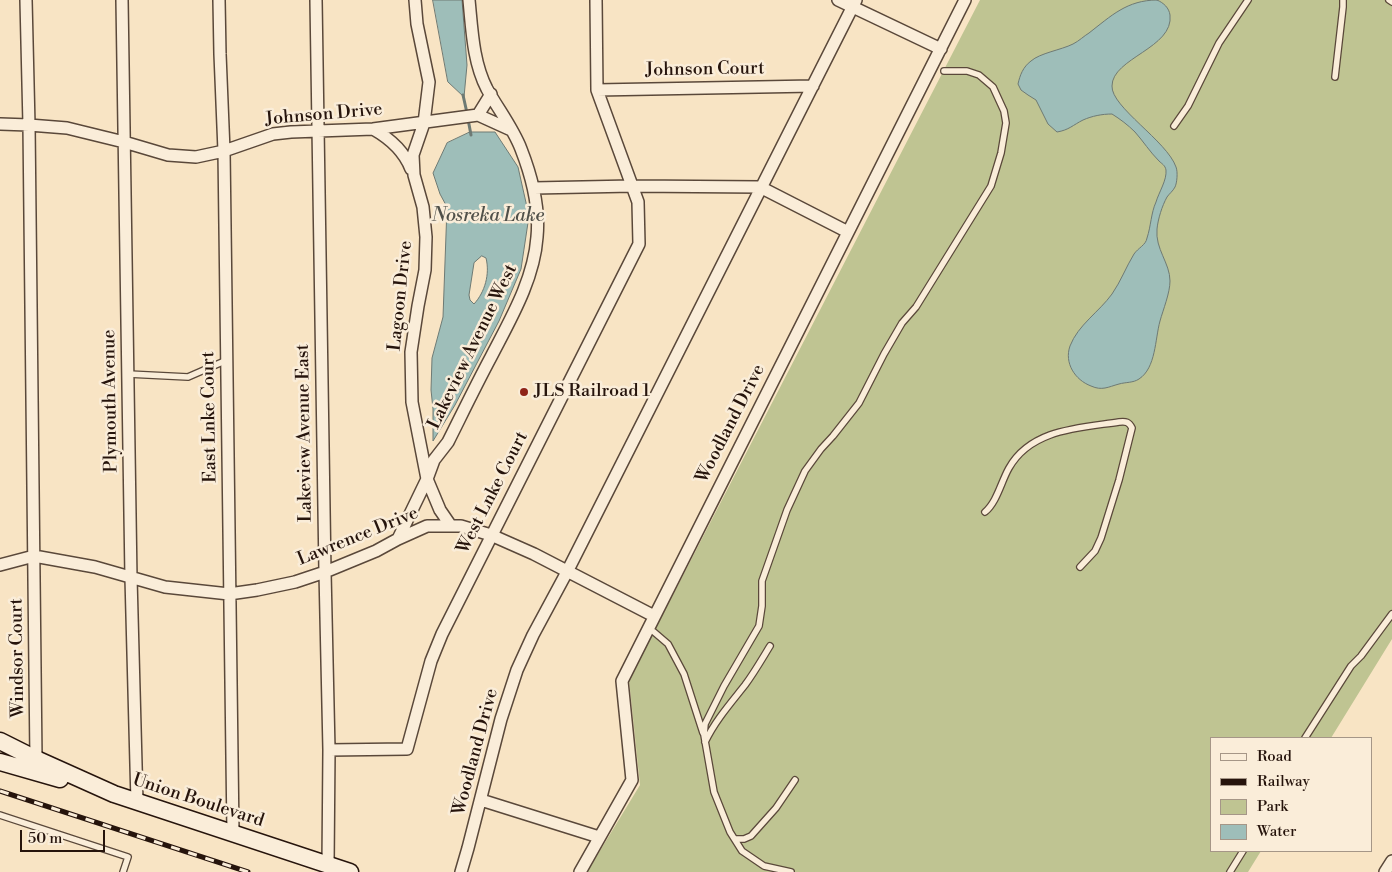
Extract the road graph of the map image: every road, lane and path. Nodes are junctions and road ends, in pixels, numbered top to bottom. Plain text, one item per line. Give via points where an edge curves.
1 (26, 0) edge
2 (122, 0) edge
3 (219, 0) edge
4 (316, 0) edge
5 (415, 0) edge
6 (469, 0) edge
7 (596, 0) edge
8 (838, 0) edge
9 (965, 0) edge
10 (1248, 0) edge
11 (1343, 0) edge
12 (854, 3) edge
13 (941, 49) junction
14 (944, 71) dead end
15 (1335, 77) dead end
16 (813, 86) junction
17 (597, 90) junction
18 (491, 94) junction
19 (478, 115) junction
20 (424, 123) junction
21 (0, 124) edge
22 (29, 124) junction
23 (1174, 126) dead end
24 (373, 128) junction
25 (318, 130) junction
26 (511, 130) junction
27 (124, 142) junction
28 (224, 151) junction
29 (414, 175) junction
30 (632, 186) junction
31 (760, 187) junction
32 (534, 188) junction
33 (848, 232) junction
34 (226, 360) junction
35 (128, 374) junction
36 (427, 479) junction
37 (985, 512) dead end
38 (451, 526) junction
39 (491, 536) junction
40 (398, 539) junction
41 (34, 556) junction
42 (0, 565) edge
43 (1080, 567) dead end
44 (568, 570) junction
45 (325, 572) junction
46 (131, 578) junction
47 (229, 594) junction
48 (1392, 614) edge
49 (654, 616) junction
50 (654, 632) dead end
51 (770, 646) dead end
52 (704, 735) junction
53 (1306, 737) edge
54 (0, 741) edge
55 (705, 742) junction
56 (330, 750) junction
57 (36, 759) junction
58 (0, 762) edge
59 (795, 780) dead end
60 (114, 794) junction
61 (481, 800) junction
62 (137, 802) junction
63 (0, 814) edge
64 (233, 833) junction
65 (599, 837) junction
66 (735, 840) junction
67 (1242, 852) edge
68 (1392, 861) edge
69 (328, 865) junction
70 (123, 872) edge
71 (350, 872) edge
72 (461, 872) edge
73 (580, 872) edge
74 (790, 872) edge
75 (1230, 872) edge
76 (1385, 872) edge

1 - 22 street, Windsor Court
2 - 27 street, Plymouth Avenue
3 - 28 street, East Lnke Court
4 - 25 street, Lakeview Avenue East
5 - 20 street, Lagoon Drive via 429,82
6 - 18 street, Lakeview Avenue West via 474,48
7 - 17 street, West Lnke Court
8 - 12 street
9 - 13 street, Woodland Drive
10 - 23 lane via 1219,43 1188,106
11 - 15 lane
12 - 13 street
12 - 16 street, Woodland Drive
13 - 33 street, Woodland Drive
14 - 52 lane via 967,71 979,75 993,87 1004,111 1006,123 1001,153 991,186 916,307 902,323 859,403 805,471 787,510 762,581 759,626 724,686 705,724
16 - 17 street, Johnson Court
16 - 31 street, Woodland Drive
17 - 30 street, West Lnke Court
18 - 19 street
18 - 26 street, Lakeview Avenue West
19 - 20 street, Johnson Drive
19 - 26 street
20 - 24 street, Johnson Drive
20 - 29 street, Lagoon Drive via 413,155
21 - 22 street, Johnson Drive
22 - 27 street, Johnson Drive via 67,128
22 - 41 street, Windsor Court
24 - 25 street, Johnson Drive
24 - 29 street via 403,153
25 - 28 street, Johnson Drive via 273,134
25 - 45 street, Lakeview Avenue East
26 - 32 street, Lakeview Avenue West
27 - 28 street, Johnson Drive via 168,155 196,158
27 - 35 street, Plymouth Avenue
28 - 34 street, East Lnke Court
29 - 36 street, Lagoon Drive via 423,207 426,237 425,270 412,352 412,402
30 - 31 street
30 - 32 street
30 - 39 street, West Lnke Court via 638,202 639,244
31 - 33 street
31 - 44 street, Woodland Drive
32 - 36 street, Lakeview Avenue West via 538,238 532,266 512,318 448,442 434,460
33 - 49 street, Woodland Drive
34 - 35 lane via 188,377
34 - 47 street, East Lnke Court
35 - 46 street, Plymouth Avenue
36 - 38 street, Lagoon Drive via 440,510
36 - 40 street
37 - 43 lane via 993,505 1016,456 1026,447 1040,438 1062,431 1124,421 1132,428 1119,480 1101,538 1095,551
38 - 39 street, Lawrence Drive
38 - 40 street, Lawrence Drive via 427,526
39 - 44 street, Lawrence Drive
39 - 56 street, West Lnke Court via 431,661 407,749
40 - 45 street, Lawrence Drive
41 - 42 street, Lawrence Drive
41 - 46 street, Lawrence Drive via 95,567
41 - 57 street, Windsor Court
44 - 49 street, Lawrence Drive
44 - 61 street, Woodland Drive via 517,670
45 - 47 street, Lawrence Drive via 294,582
45 - 56 street, Lakeview Avenue East
46 - 47 street, Lawrence Drive via 165,587
46 - 62 street, Plymouth Avenue
47 - 64 street, East Lnke Court
48 - 53 lane via 1351,666
49 - 65 street, Woodland Drive via 622,681 632,780
50 - 52 lane via 668,644 684,674
51 - 55 lane
52 - 55 lane
54 - 57 main road, Union Boulevard
55 - 66 lane via 714,792
56 - 69 street, Lakeview Avenue East
57 - 60 main road, Union Boulevard
58 - 60 main road
59 - 66 lane via 751,836
60 - 62 main road, Union Boulevard
61 - 65 street
61 - 72 street, Woodland Drive
62 - 64 main road, Union Boulevard
63 - 70 lane via 128,857
64 - 69 main road, Union Boulevard
65 - 73 street, Woodland Drive
66 - 74 lane via 742,851 764,866
67 - 75 lane
68 - 76 street
69 - 71 main road, Union Boulevard

